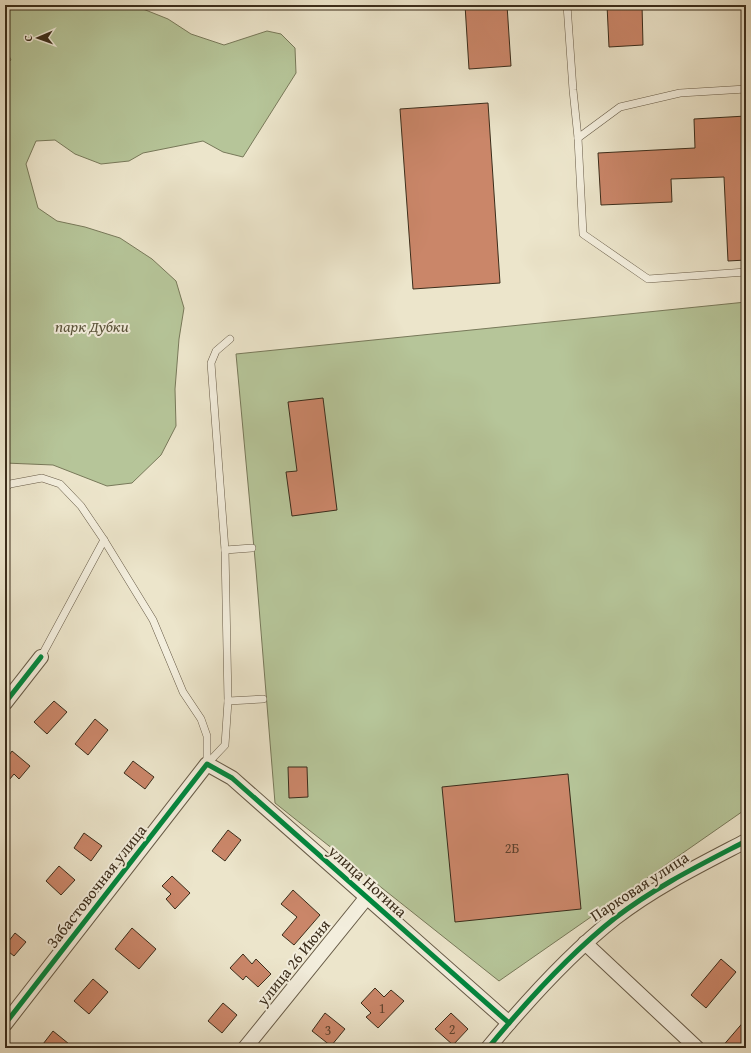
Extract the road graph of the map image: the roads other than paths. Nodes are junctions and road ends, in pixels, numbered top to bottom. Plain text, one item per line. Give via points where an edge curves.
1 (567, 5) edge
2 (746, 90) edge
3 (578, 138) junction
4 (746, 272) edge
5 (230, 339) dead end
6 (5, 488) edge
7 (104, 540) junction
8 (252, 548) dead end
9 (225, 550) junction
10 (41, 657) joint
11 (263, 699) dead end
12 (228, 701) junction
13 (5, 703) edge
14 (207, 764) junction
15 (746, 841) edge
16 (367, 897) junction
17 (585, 943) junction
18 (509, 1023) junction
19 (5, 1024) edge
20 (245, 1048) edge
21 (488, 1048) edge
22 (697, 1048) edge

1 - 3 lane
2 - 3 lane via 680,93 620,107
3 - 4 lane via 584,234 648,279
5 - 9 lane via 216,351 211,363
6 - 7 lane via 10,484 42,478 60,484 81,506
7 - 10 lane
7 - 14 lane via 153,620 183,692 201,719 207,736
8 - 9 lane
9 - 12 lane
10 - 13 street
11 - 12 lane
12 - 14 lane via 224,745
14 - 16 street, улица Ногина via 232,778
14 - 19 street, Забастовочная улица
15 - 17 street, Парковая улица via 663,887 617,917
16 - 18 street, улица Ногина
16 - 20 street, улица 26 Июня
17 - 18 street, Парковая улица
17 - 22 street
18 - 21 street, Парковая улица

